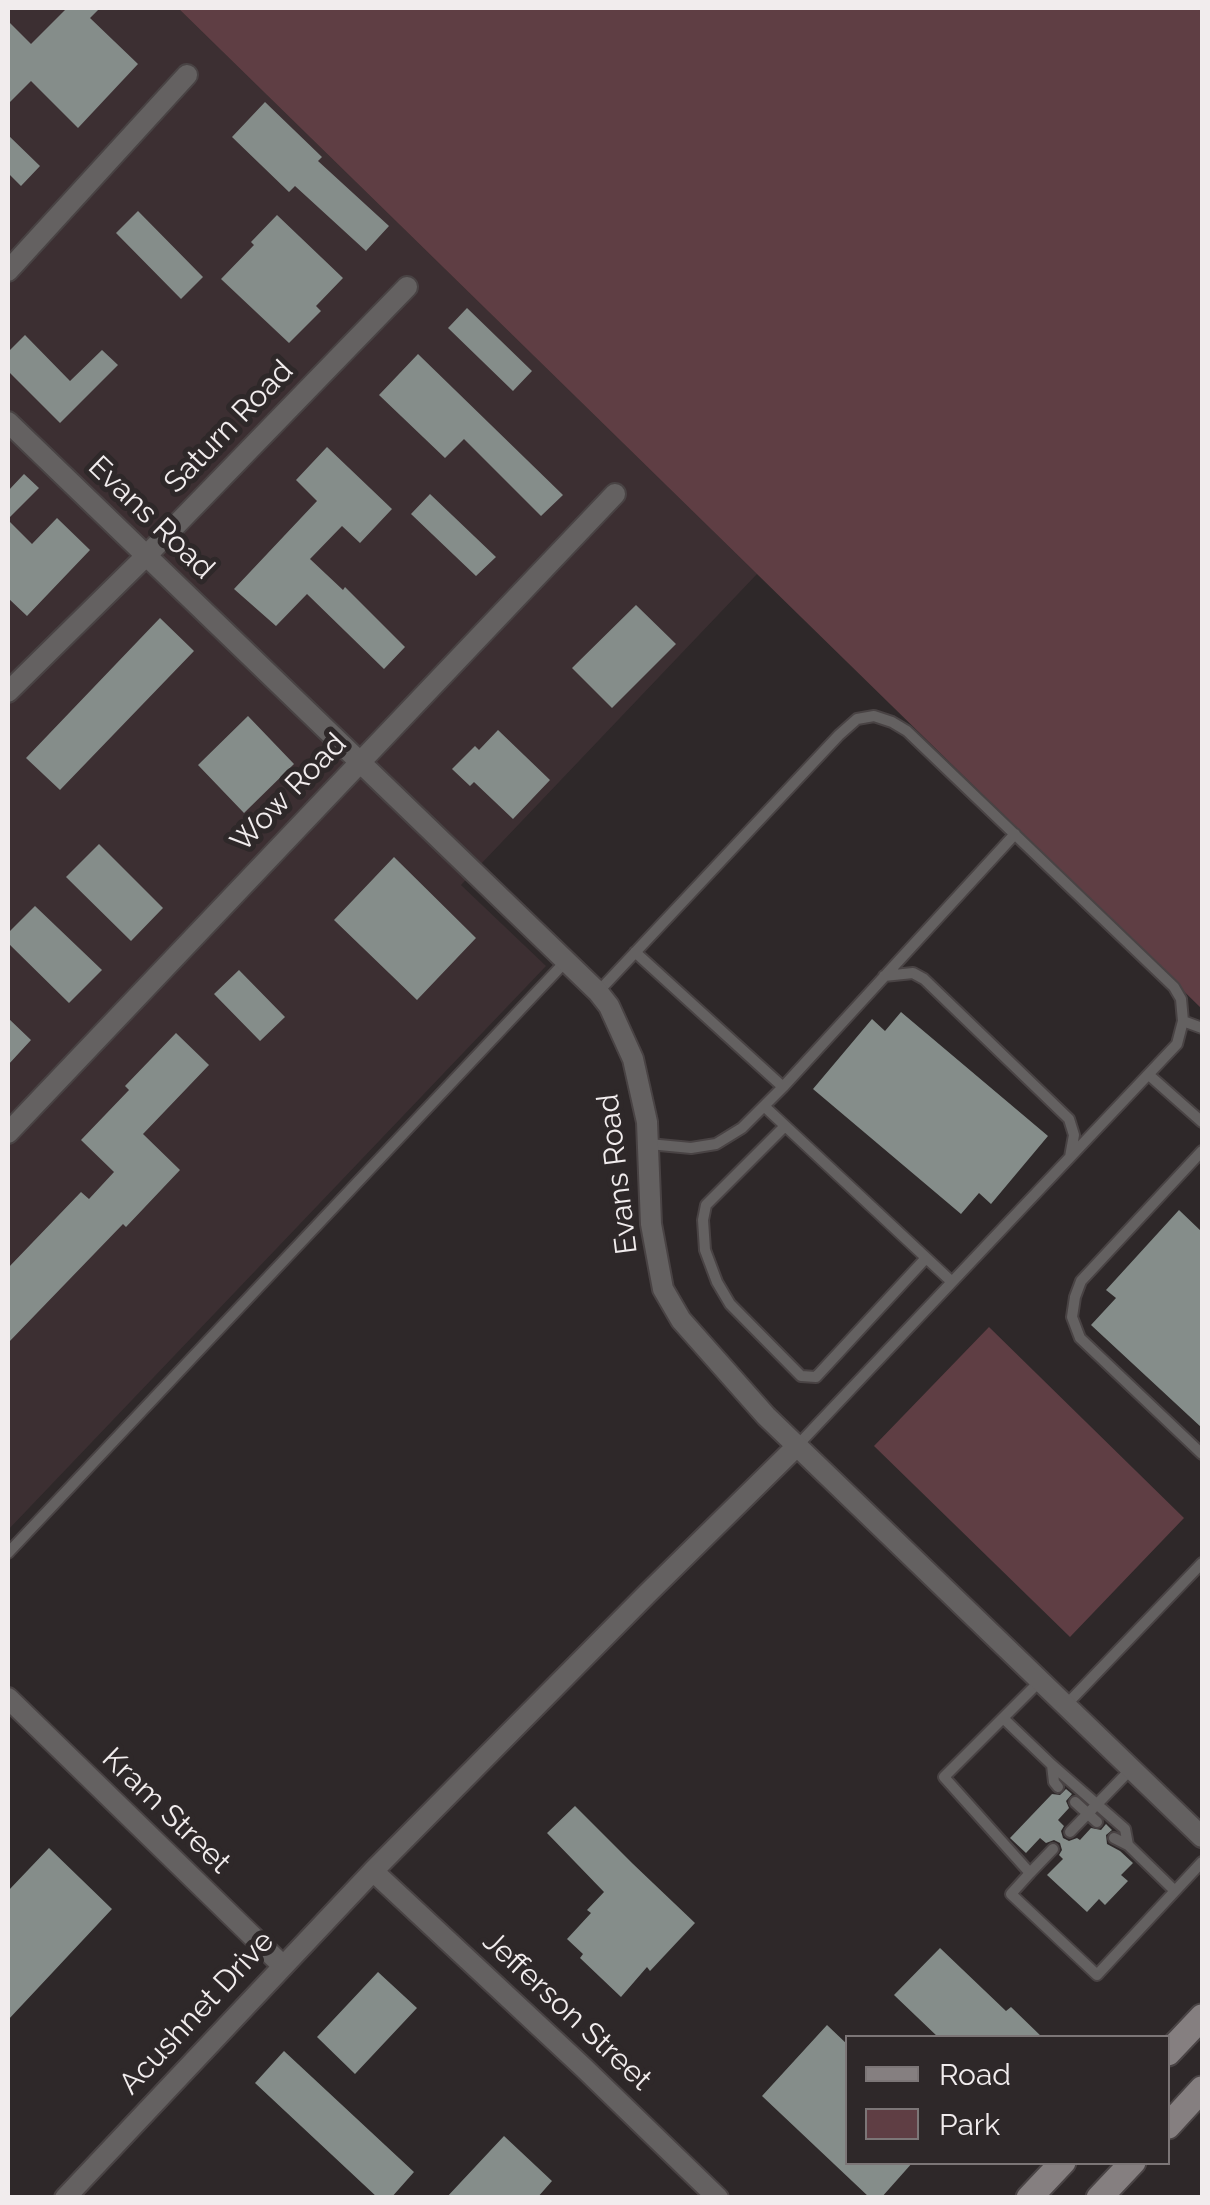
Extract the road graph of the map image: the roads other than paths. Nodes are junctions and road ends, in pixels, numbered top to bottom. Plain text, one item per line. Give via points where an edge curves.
1 (186, 75) dead end
2 (8, 271) edge
3 (406, 287) dead end
4 (8, 422) edge
5 (615, 494) dead end
6 (146, 556) junction
7 (8, 692) edge
8 (360, 762) junction
9 (1014, 834) junction
10 (635, 952) junction
11 (567, 960) junction
12 (884, 976) junction
13 (598, 992) junction
14 (1183, 1022) junction
15 (1202, 1028) edge
16 (1149, 1075) junction
17 (783, 1086) junction
18 (764, 1106) junction
19 (1202, 1122) edge
20 (784, 1126) junction
21 (8, 1134) edge
22 (648, 1144) junction
23 (1202, 1151) edge
24 (1070, 1158) junction
25 (926, 1258) junction
26 (952, 1282) junction
27 (798, 1446) junction
28 (1202, 1454) edge
29 (8, 1553) edge
30 (1202, 1563) edge
31 (1040, 1680) junction
32 (8, 1698) edge
33 (1067, 1704) junction
34 (1003, 1718) junction
35 (1052, 1765) junction
36 (1132, 1768) junction
37 (1058, 1787) dead end
38 (1075, 1802) dead end
39 (1097, 1804) junction
40 (1092, 1818) junction
41 (1070, 1832) dead end
42 (1202, 1837) edge
43 (1114, 1838) dead end
44 (1128, 1845) junction
45 (1053, 1849) dead end
46 (1202, 1862) edge
47 (373, 1871) junction
48 (1030, 1874) junction
49 (1175, 1891) junction
50 (283, 1966) junction
51 (1202, 2017) edge
52 (1170, 2052) edge
53 (1202, 2089) edge
54 (1170, 2124) edge
55 (1060, 2165) edge
56 (1130, 2165) edge
57 (711, 2195) edge
58 (66, 2198) edge
59 (1029, 2198) edge
60 (1099, 2198) edge

1 - 2 street
3 - 6 street, Saturn Road
4 - 6 street, Evans Road
5 - 8 street, Wow Road
6 - 7 street, Saturn Road
6 - 8 street, Evans Road
8 - 11 street, Evans Road
8 - 21 street, Wow Road
9 - 10 lane via 907,731 874,716 857,720
9 - 12 lane
9 - 14 lane via 1174,987
10 - 13 lane
10 - 17 lane
11 - 13 street, Evans Road
11 - 29 lane
12 - 17 lane
12 - 24 lane via 913,973 924,979 1069,1119
13 - 22 street, Evans Road via 632,1059
14 - 15 lane
14 - 16 lane via 1177,1044
16 - 19 lane
16 - 24 lane
17 - 18 lane
18 - 20 lane
18 - 22 lane via 716,1144
20 - 25 lane
20 - 25 lane via 706,1205 705,1250 730,1304 802,1376 816,1377
22 - 27 street, Evans Road via 651,1224 663,1289 681,1320
23 - 28 lane via 1081,1281 1072,1317 1080,1338
24 - 26 lane
25 - 26 lane
26 - 27 lane
27 - 31 street, Evans Road
27 - 47 street, Acushnet Drive
30 - 33 lane
31 - 33 street, Evans Road
31 - 34 lane
32 - 50 street, Kram Street
33 - 36 street, Evans Road
34 - 35 lane
34 - 48 lane via 944,1777
35 - 37 lane
35 - 39 lane
36 - 39 lane
36 - 42 street, Evans Road
38 - 40 lane
39 - 40 lane
39 - 44 lane via 1125,1829
40 - 41 lane
43 - 44 lane
44 - 49 lane
45 - 48 lane
46 - 49 lane
47 - 50 street, Acushnet Drive
47 - 57 street, Jefferson Street
48 - 49 lane via 1011,1894 1097,1975
50 - 58 street, Acushnet Drive
51 - 52 main road
53 - 54 main road
55 - 59 main road
56 - 60 main road

